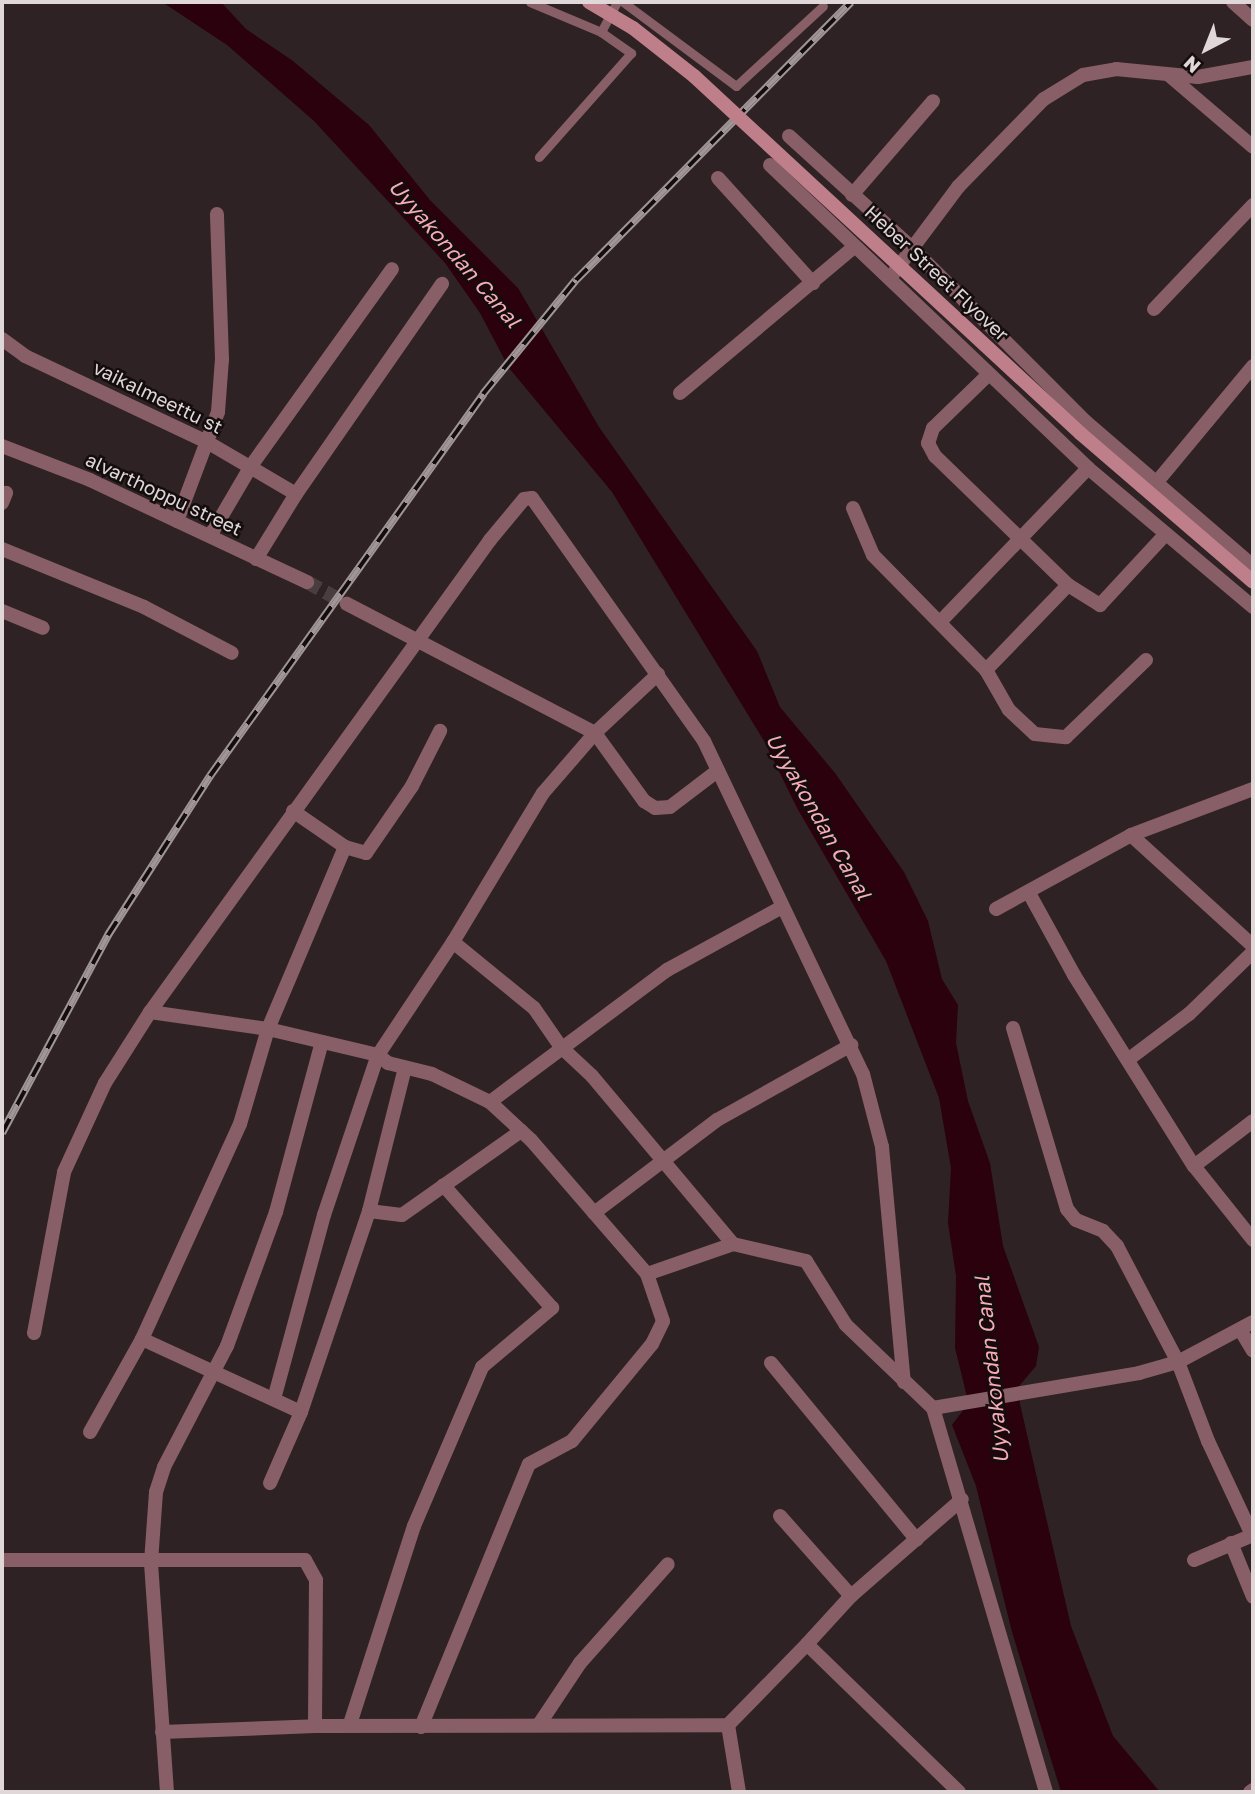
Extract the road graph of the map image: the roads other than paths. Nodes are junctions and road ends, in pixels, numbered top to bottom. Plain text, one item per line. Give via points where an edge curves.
1 (530, 2) edge
2 (589, 2) edge
3 (617, 2) edge
4 (622, 2) edge
5 (1233, 2) edge
6 (823, 6) dead end
7 (1253, 20) edge
8 (601, 32) junction
9 (1253, 66) edge
10 (1170, 76) junction
11 (933, 101) dead end
12 (789, 136) dead end
13 (1253, 147) edge
14 (539, 157) dead end
15 (770, 165) dead end
16 (718, 178) dead end
17 (852, 195) junction
18 (1253, 205) edge
19 (218, 215) dead end
20 (910, 246) junction
21 (853, 247) junction
22 (392, 269) dead end
23 (889, 280) junction
24 (813, 283) junction
25 (442, 284) dead end
26 (1154, 309) dead end
27 (2, 339) edge
28 (1253, 366) edge
29 (989, 374) junction
30 (680, 393) dead end
31 (208, 442) junction
32 (2, 446) edge
33 (251, 466) junction
34 (1088, 468) junction
35 (1156, 483) junction
36 (296, 494) junction
37 (853, 508) dead end
38 (177, 521) junction
39 (1164, 536) junction
40 (210, 537) junction
41 (1021, 538) junction
42 (2, 549) edge
43 (256, 559) junction
44 (1253, 566) edge
45 (307, 582) tunnel mouth
46 (1253, 582) edge
47 (1068, 585) junction
48 (347, 604) tunnel mouth
49 (1253, 607) edge
50 (2, 611) edge
51 (941, 621) junction
52 (43, 628) dead end
53 (419, 642) junction
54 (232, 653) dead end
55 (1146, 660) dead end
56 (986, 670) junction
57 (658, 674) junction
58 (440, 731) dead end
59 (594, 733) junction
60 (716, 772) junction
61 (1253, 789) edge
62 (293, 811) junction
63 (1131, 835) junction
64 (345, 847) junction
65 (1029, 893) junction
66 (782, 907) junction
67 (996, 909) dead end
68 (453, 942) junction
69 (1253, 946) edge
70 (1253, 951) edge
71 (150, 1012) junction
72 (1013, 1028) dead end
73 (268, 1029) junction
74 (322, 1042) junction
75 (851, 1045) junction
76 (561, 1047) junction
77 (378, 1055) junction
78 (1129, 1059) junction
79 (405, 1068) junction
80 (490, 1102) junction
81 (1253, 1121) edge
82 (521, 1131) junction
83 (665, 1162) junction
84 (1194, 1166) junction
85 (443, 1185) junction
86 (369, 1211) junction
87 (594, 1213) junction
88 (1253, 1240) edge
89 (733, 1244) junction
90 (647, 1274) junction
91 (1253, 1322) edge
92 (1241, 1331) junction
93 (34, 1332) dead end
94 (142, 1339) junction
95 (1253, 1351) edge
96 (1178, 1362) junction
97 (771, 1363) dead end
98 (213, 1374) junction
99 (904, 1382) junction
100 (274, 1399) junction
101 (933, 1408) junction
102 (300, 1412) junction
103 (90, 1432) dead end
104 (270, 1483) dead end
105 (962, 1499) junction
106 (780, 1516) dead end
107 (1253, 1535) edge
108 (917, 1540) junction
109 (1231, 1543) junction
110 (2, 1560) edge
111 (1194, 1560) dead end
112 (151, 1562) junction
113 (668, 1564) dead end
114 (851, 1596) junction
115 (1253, 1597) edge
116 (807, 1644) junction
117 (540, 1723) junction
118 (351, 1724) junction
119 (728, 1725) junction
120 (316, 1726) junction
121 (421, 1727) junction
122 (162, 1732) junction
123 (167, 1792) edge
124 (739, 1792) edge
125 (959, 1792) edge
126 (1046, 1792) edge

1 - 8 lane
2 - 46 street, Heber Street Flyover, bridge via 633,28 694,76 1080,433
3 - 8 lane
4 - 6 lane via 736,86
5 - 7 street
8 - 14 lane via 631,53
9 - 10 street via 1198,77
10 - 13 street
10 - 20 street via 1116,69 1083,75 1044,99 958,187
11 - 17 street
12 - 17 street
15 - 21 street
16 - 24 street
17 - 20 street
18 - 26 street
19 - 31 street via 222,359 218,412
20 - 23 street
20 - 35 street via 1075,412
21 - 23 street
21 - 24 street
22 - 33 street
23 - 29 street
24 - 30 street
25 - 36 street
27 - 31 street, vaikalmeettu st via 25,356
28 - 35 street
29 - 34 street
29 - 41 street via 933,428 928,443 935,456
31 - 33 street, vaikalmeettu st
31 - 38 street
32 - 38 street, alvarthoppu street
33 - 36 street, vaikalmeettu st
33 - 40 street
34 - 39 street
34 - 41 street
35 - 44 street
36 - 43 street
37 - 51 street via 873,555
38 - 40 street, alvarthoppu street
39 - 47 street via 1100,605
39 - 49 street
40 - 43 street, alvarthoppu street
41 - 47 street
41 - 51 street
42 - 54 street via 144,607
43 - 45 street, alvarthoppu street
47 - 56 street
48 - 53 street
50 - 52 street
51 - 56 street
53 - 57 street via 490,540 524,499 532,498
53 - 59 street
53 - 62 street
55 - 56 street via 1066,737 1035,734 1009,710
57 - 59 street
57 - 60 street via 704,741
58 - 64 street via 381,836 366,853
59 - 60 street via 644,801 655,808 670,807
59 - 68 street via 543,793
60 - 66 street
61 - 63 street
62 - 64 street
62 - 71 street
63 - 65 street
63 - 69 street
64 - 73 street
65 - 67 street
65 - 78 street via 1074,975
66 - 75 street
66 - 76 street via 667,970
68 - 76 street via 534,1008
68 - 77 street
70 - 78 street via 1189,1014
71 - 73 street
71 - 93 street via 105,1083 64,1172
72 - 96 street via 1067,1209 1076,1220 1110,1237
73 - 74 street
73 - 94 street via 240,1124
74 - 77 street
74 - 98 street via 276,1212
75 - 83 street via 717,1120
75 - 99 street via 882,1147
76 - 80 street
76 - 83 street
77 - 79 street
77 - 100 street via 324,1215
78 - 84 street
79 - 80 street via 432,1074
79 - 86 street
80 - 82 street
81 - 84 street
82 - 85 street
82 - 87 street
83 - 87 street
83 - 89 street
84 - 88 street
85 - 86 street via 402,1215
85 - 118 street via 552,1308 482,1367 414,1525
86 - 102 street
87 - 90 street
89 - 90 street
89 - 99 street via 806,1261 846,1325
90 - 121 street via 663,1321 652,1344 572,1441 528,1464
91 - 92 street
92 - 95 street
92 - 96 street
94 - 98 street
94 - 103 street
96 - 101 street via 1043,1393
96 - 107 street via 1208,1441
97 - 108 street
98 - 100 street
98 - 112 street via 164,1467 156,1492
99 - 101 street
100 - 102 street
101 - 105 street
102 - 104 street
105 - 108 street
105 - 126 street
106 - 114 street
107 - 109 street
108 - 114 street
109 - 111 street
109 - 115 street
110 - 112 street
112 - 120 street via 305,1560 316,1580
112 - 122 street
113 - 117 street via 580,1663
114 - 116 street
116 - 119 street
116 - 125 street
117 - 119 street
117 - 121 street
118 - 120 street
118 - 121 street
119 - 124 street
120 - 122 street
122 - 123 street

